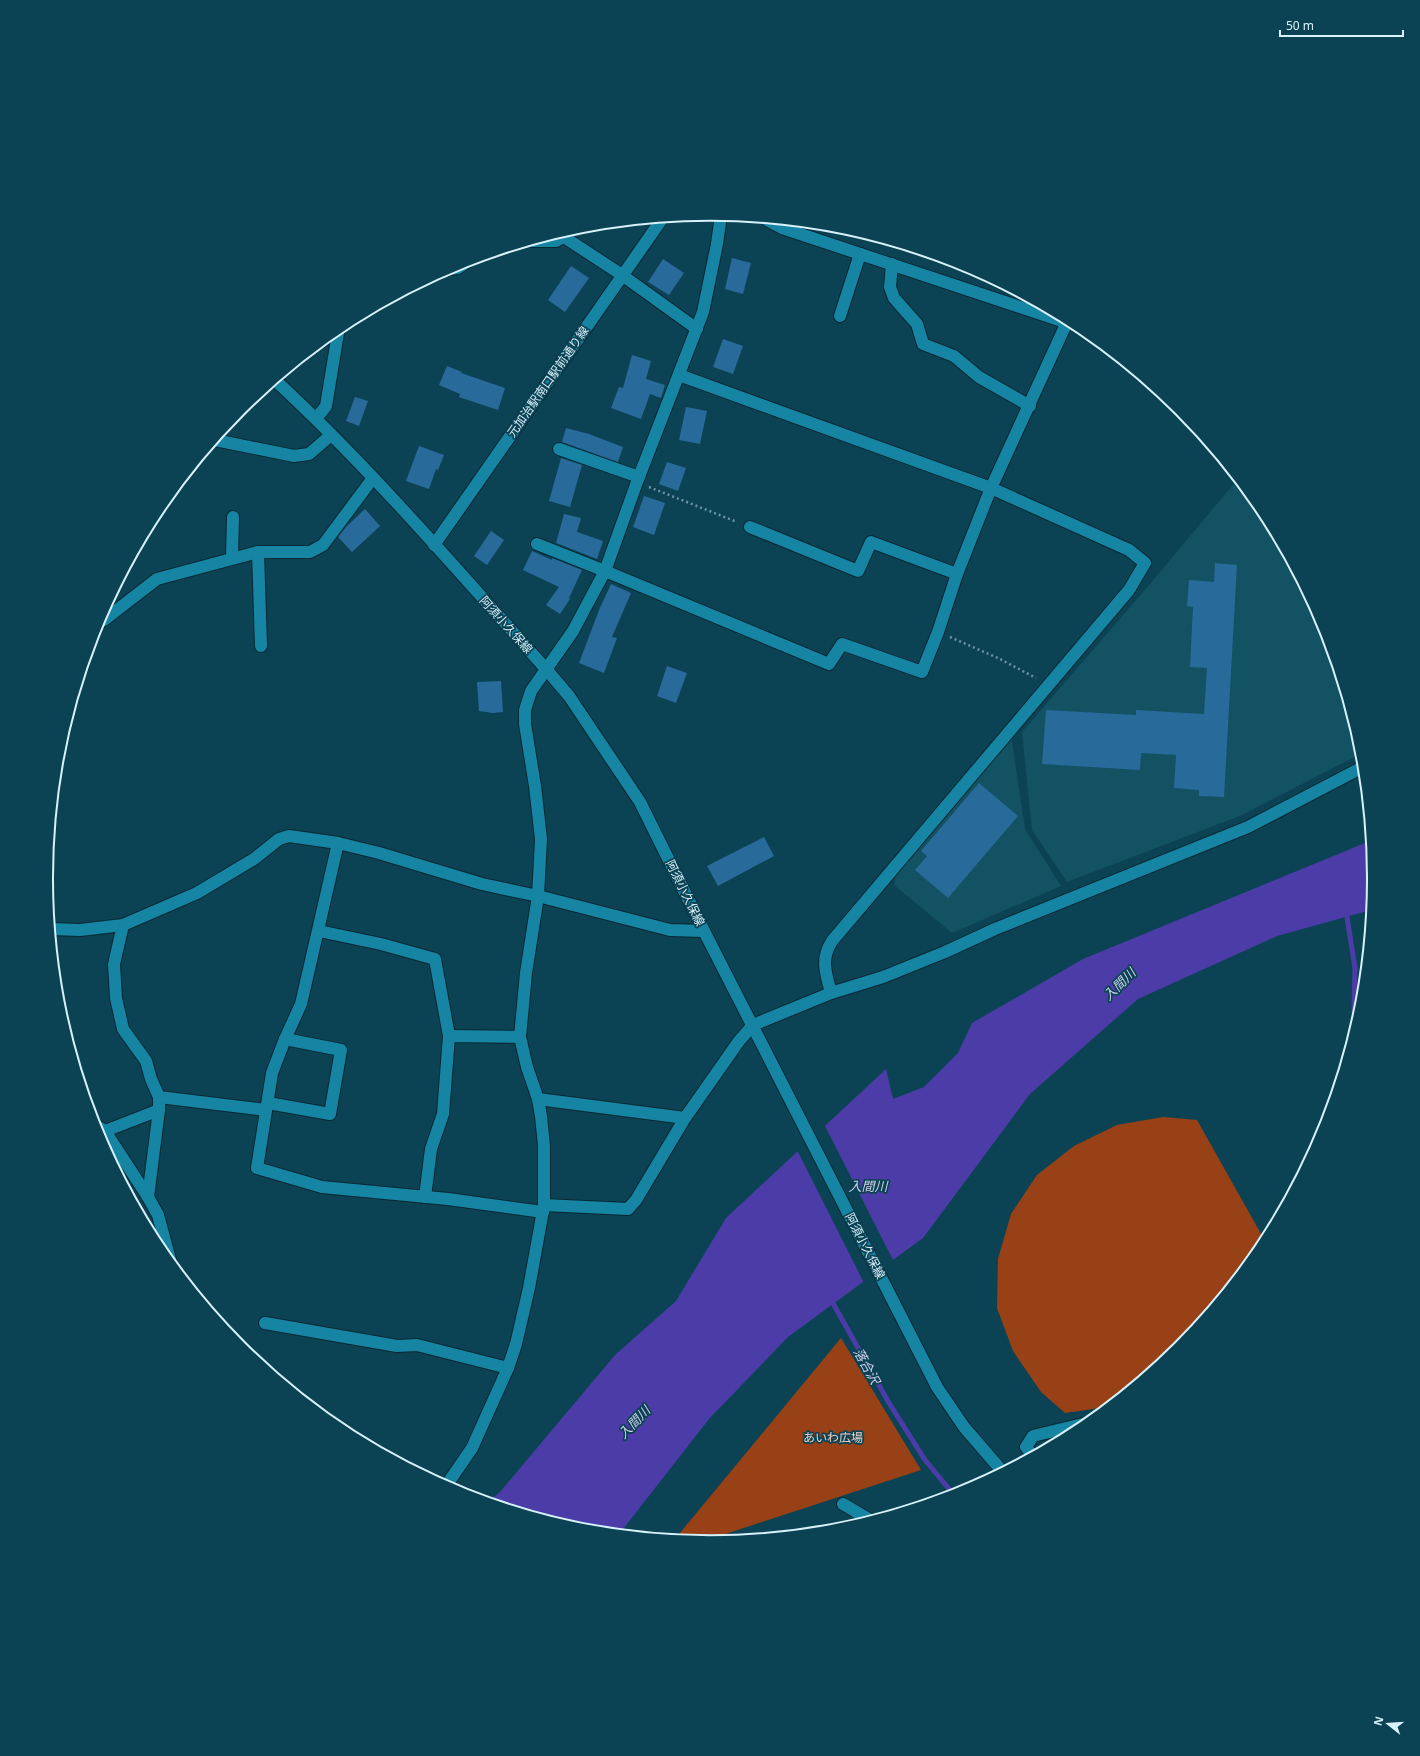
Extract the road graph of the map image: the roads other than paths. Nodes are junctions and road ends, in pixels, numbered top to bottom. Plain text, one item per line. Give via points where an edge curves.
1 (720, 221) edge
2 (659, 223) edge
3 (776, 225) edge
4 (566, 237) edge
5 (860, 254) junction
6 (892, 264) junction
7 (622, 275) junction
8 (1046, 314) edge
9 (840, 316) dead end
10 (1066, 326) edge
11 (697, 329) junction
12 (338, 337) edge
13 (679, 375) junction
14 (278, 383) edge
15 (1030, 406) junction
16 (316, 419) junction
17 (331, 435) junction
18 (220, 441) edge
19 (559, 449) dead end
20 (373, 478) junction
21 (638, 480) junction
22 (991, 488) junction
23 (233, 517) dead end
24 (750, 527) road end
25 (537, 544) dead end
26 (434, 545) junction
27 (258, 552) junction
28 (232, 557) junction
29 (606, 571) junction
30 (957, 574) junction
31 (107, 617) edge
32 (261, 646) dead end
33 (546, 669) junction
34 (1357, 770) edge
35 (338, 843) junction
36 (538, 896) junction
37 (123, 925) junction
38 (55, 929) edge
39 (319, 931) junction
40 (704, 931) junction
41 (831, 994) junction
42 (752, 1026) junction
43 (449, 1036) junction
44 (285, 1038) junction
45 (520, 1038) junction
46 (159, 1096) junction
47 (538, 1099) junction
48 (267, 1107) junction
49 (159, 1110) junction
50 (685, 1118) junction
51 (104, 1131) joint
52 (148, 1197) junction
53 (425, 1197) junction
54 (543, 1208) junction
55 (167, 1247) edge
56 (265, 1323) dead end
57 (508, 1368) junction
58 (1070, 1427) edge
59 (1029, 1452) edge
60 (999, 1468) edge
61 (450, 1481) edge
62 (843, 1504) dead end
63 (864, 1516) edge

1 - 11 street via 703,312
2 - 7 street, 元加治駅南口駅前通り線
3 - 5 street
4 - 7 street
5 - 6 street
5 - 9 street
6 - 8 street
6 - 15 street via 890,287 894,298 917,324 923,344 954,356 979,377
7 - 11 street
7 - 26 street, 元加治駅南口駅前通り線
10 - 15 street
11 - 13 street
12 - 16 street via 326,406
13 - 21 street
13 - 22 street
14 - 16 street, 阿須小久保線
15 - 22 street
16 - 17 street, 阿須小久保線
17 - 18 street via 308,454 294,456
17 - 20 street, 阿須小久保線
19 - 21 street
20 - 26 street, 阿須小久保線
20 - 27 street via 323,545 310,552
21 - 29 street
22 - 30 street
22 - 41 street via 1129,550 1145,563 1129,590 832,941 826,951 824,965
23 - 28 street
24 - 30 street via 858,571 871,542
25 - 29 street
26 - 33 street, 阿須小久保線
27 - 28 street
27 - 32 street
28 - 31 street via 157,579
29 - 30 street via 829,664 842,644 922,672
29 - 33 street via 573,631
33 - 36 street via 530,691 525,710 540,839
33 - 40 street, 阿須小久保線 via 569,696 640,802
34 - 41 street via 1248,827 890,974
35 - 36 street via 482,884
35 - 37 street via 284,836 254,859 197,893
35 - 39 street
36 - 40 street via 670,930
36 - 45 street via 526,973
37 - 38 street via 80,930
37 - 46 street via 114,964 116,998 123,1029 146,1061
39 - 43 street via 435,959
39 - 44 street via 301,1004
40 - 42 street, 阿須小久保線
41 - 42 street
42 - 50 street
42 - 60 street, 阿須小久保線 via 937,1388 964,1427
43 - 45 street
43 - 53 street via 443,1114 431,1149
44 - 48 street via 272,1074
44 - 48 street via 341,1050 330,1114
45 - 47 street
46 - 48 street
46 - 49 street
47 - 50 street
47 - 54 street via 544,1146
48 - 53 street via 258,1168 322,1187
49 - 51 street
49 - 52 street
50 - 54 street via 636,1200 628,1209
51 - 52 street
52 - 55 street via 158,1215
53 - 54 street
54 - 57 street via 529,1288
56 - 57 street via 397,1346 417,1345
57 - 61 street via 472,1448
58 - 59 street via 1033,1436 1026,1447
62 - 63 street

